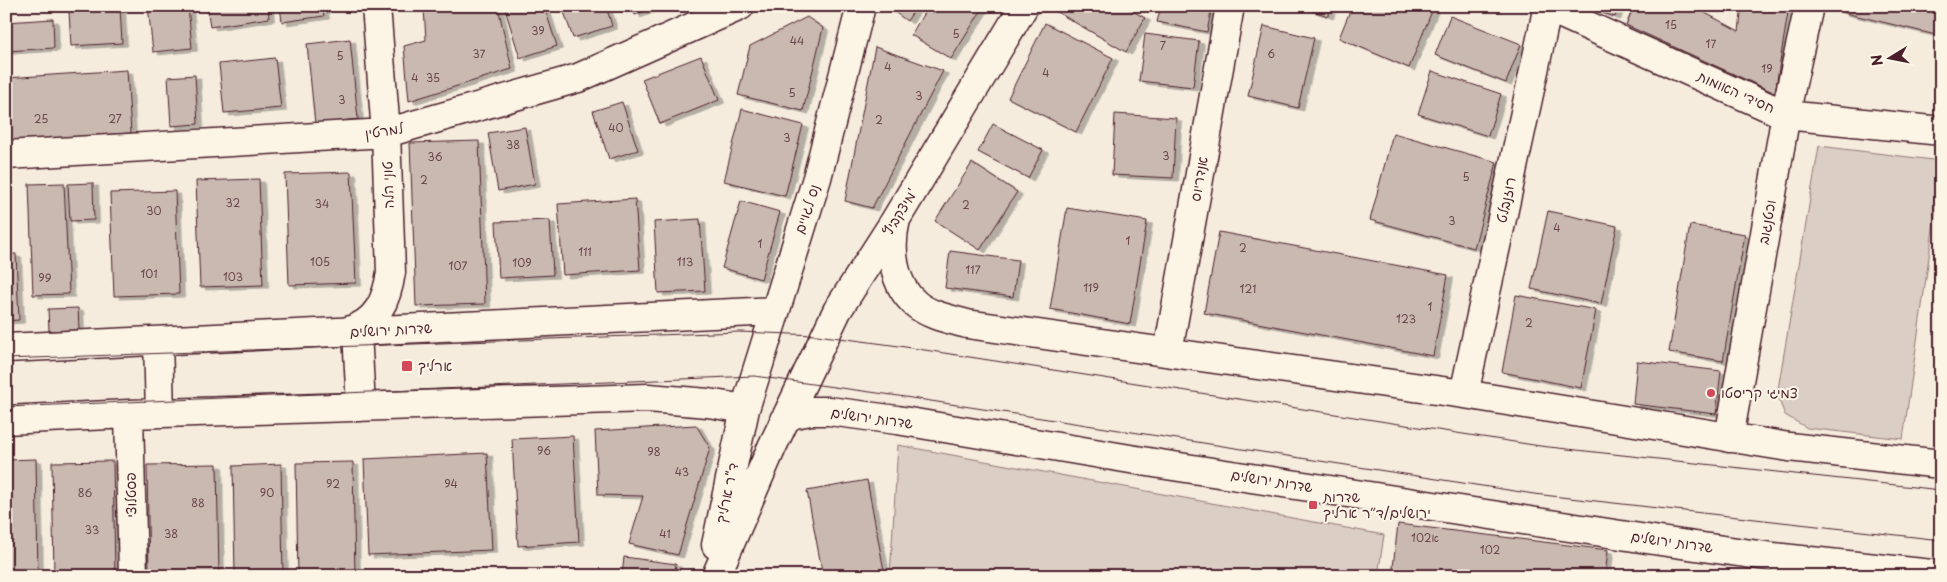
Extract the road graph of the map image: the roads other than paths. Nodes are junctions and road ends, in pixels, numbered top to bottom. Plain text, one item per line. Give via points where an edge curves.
1 (376, 6) edge
2 (740, 6) edge
3 (861, 6) edge
4 (1024, 6) edge
5 (1230, 6) edge
6 (1809, 6) edge
7 (1547, 7) edge
8 (1786, 115) junction
9 (1941, 131) edge
10 (386, 133) junction
11 (6, 155) edge
12 (896, 219) junction
13 (775, 311) junction
14 (346, 332) junction
15 (158, 342) junction
16 (6, 348) edge
17 (1168, 352) junction
18 (1464, 394) junction
19 (361, 407) junction
20 (745, 409) junction
21 (160, 413) junction
22 (129, 414) junction
23 (6, 420) edge
24 (784, 420) junction
25 (1729, 438) junction
26 (1941, 464) edge
27 (1941, 575) edge
28 (133, 576) edge
29 (710, 576) edge
30 (716, 576) edge

1 - 10 street, טוני הלה
2 - 10 street, למרטין via 578,78
3 - 13 street, נס לגויים via 817,178
4 - 12 street, מיצקביץ'
5 - 17 street, אנדריוס
6 - 8 street, וכטנגוב
7 - 8 street, חסידי האומות
7 - 18 street, רוזנבלט
8 - 9 street, חסידי האומות
8 - 25 street, וכטנגוב
10 - 11 street, למרטין
10 - 14 street, טוני הלה via 391,272 388,289 372,318
12 - 17 street via 892,252 899,281 918,306 937,316 967,324
12 - 24 street, מיצקביץ' via 837,311
13 - 14 street, שדרות ירושלים
13 - 20 street, נס לגויים
14 - 15 street, שדרות ירושלים
14 - 19 street
15 - 16 street, שדרות ירושלים
15 - 21 street
17 - 18 street
18 - 25 street
19 - 20 street via 648,398
19 - 21 street
20 - 29 street, ד"ר ארליך
21 - 22 street
22 - 23 street
22 - 28 street, פסטלוצי
24 - 27 street, שדרות ירושלים via 794,414 811,411 838,412 1773,557
24 - 30 street, ד"ר ארליך
25 - 26 street

